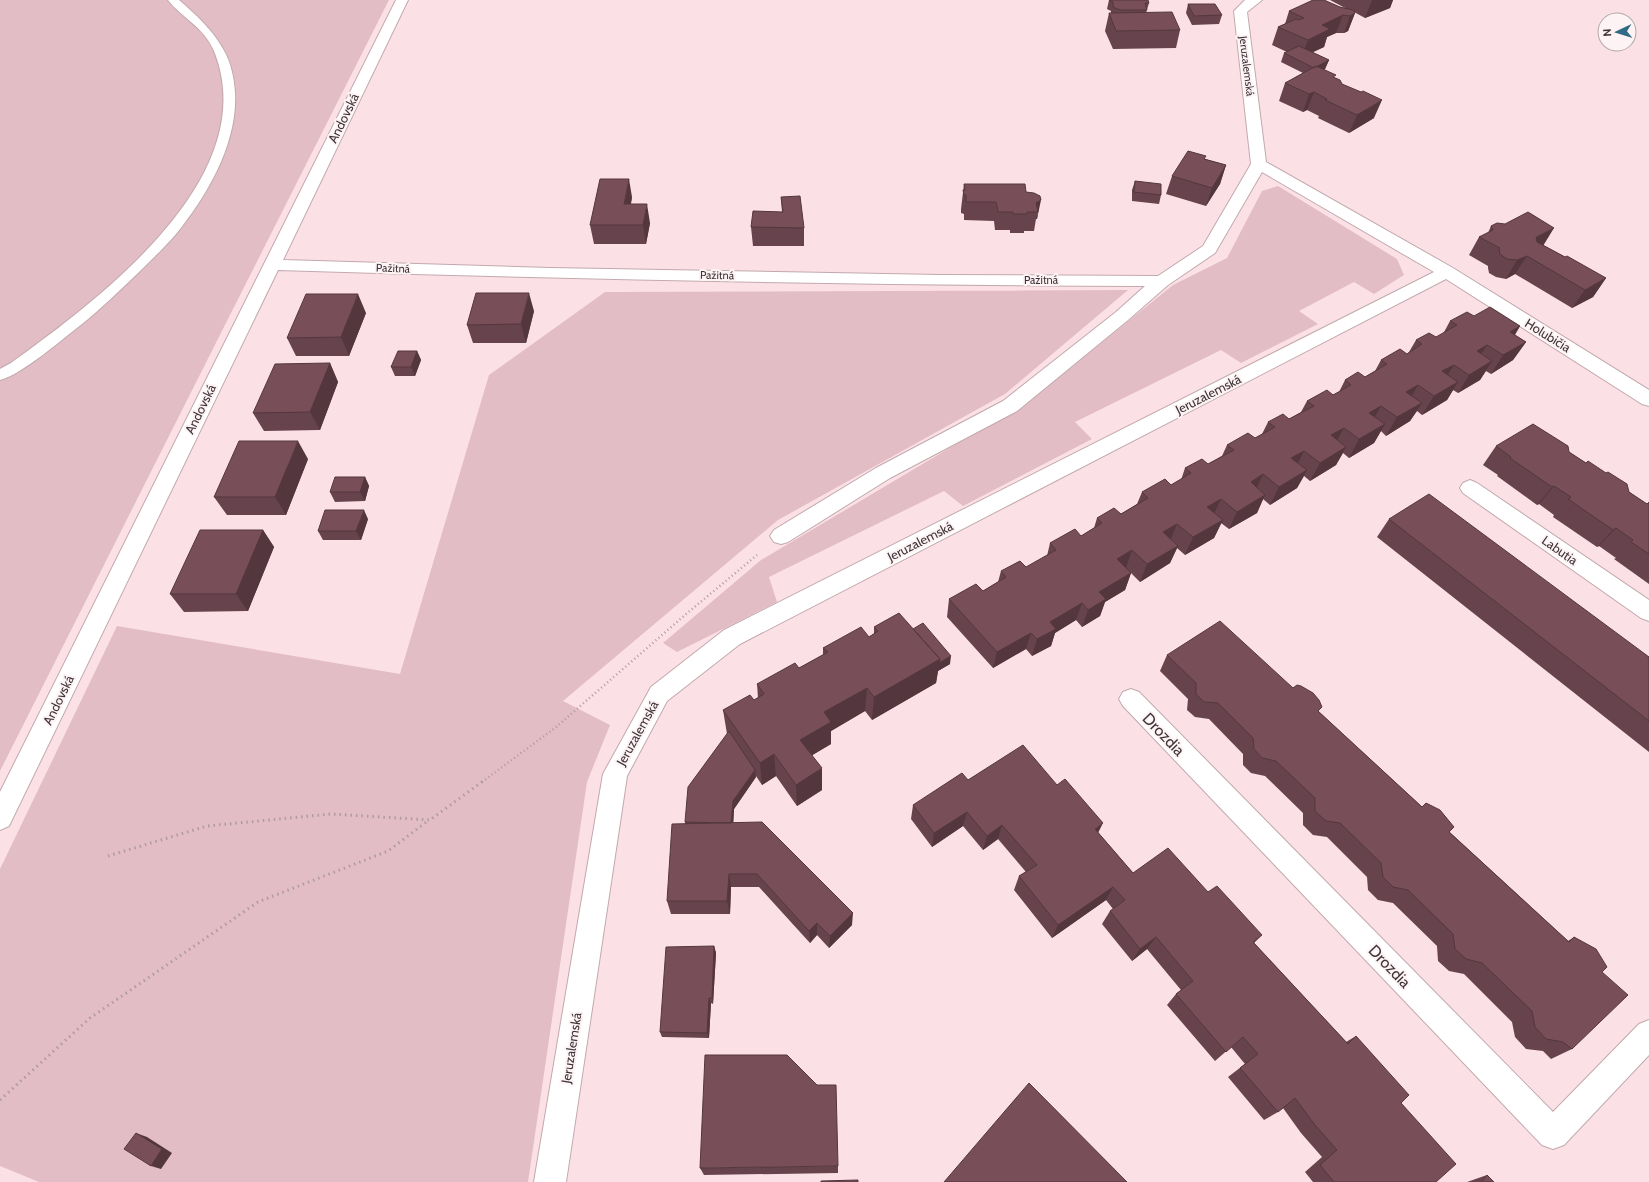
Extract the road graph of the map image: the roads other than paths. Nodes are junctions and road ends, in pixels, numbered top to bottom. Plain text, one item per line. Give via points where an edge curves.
1 (173, 0) edge
2 (402, 0) edge
3 (1256, 0) edge
4 (1259, 164) junction
5 (271, 265) junction
6 (1447, 272) junction
7 (1162, 281) junction
8 (0, 375) edge
9 (1649, 399) edge
10 (1470, 488) dead end
11 (781, 536) road end
12 (1649, 612) edge
13 (1131, 699) dead end
14 (0, 818) edge
15 (1649, 1034) edge
16 (550, 1182) edge

1 - 8 lane via 201,22 222,54 230,80 230,113 221,148 203,186 184,214 151,252 106,297 16,366
2 - 5 street, Andovská
3 - 4 street, Jeruzalemská via 1240,11
4 - 6 street
4 - 7 street via 1209,249
5 - 7 street, Pažitná via 550,273
5 - 14 street, Andovská
6 - 9 street, Holubičia
6 - 16 street, Jeruzalemská via 732,638 659,694 615,774
7 - 11 street via 1010,406 883,474
10 - 12 street, Labutia
13 - 15 street, Drozdia via 1553,1134

